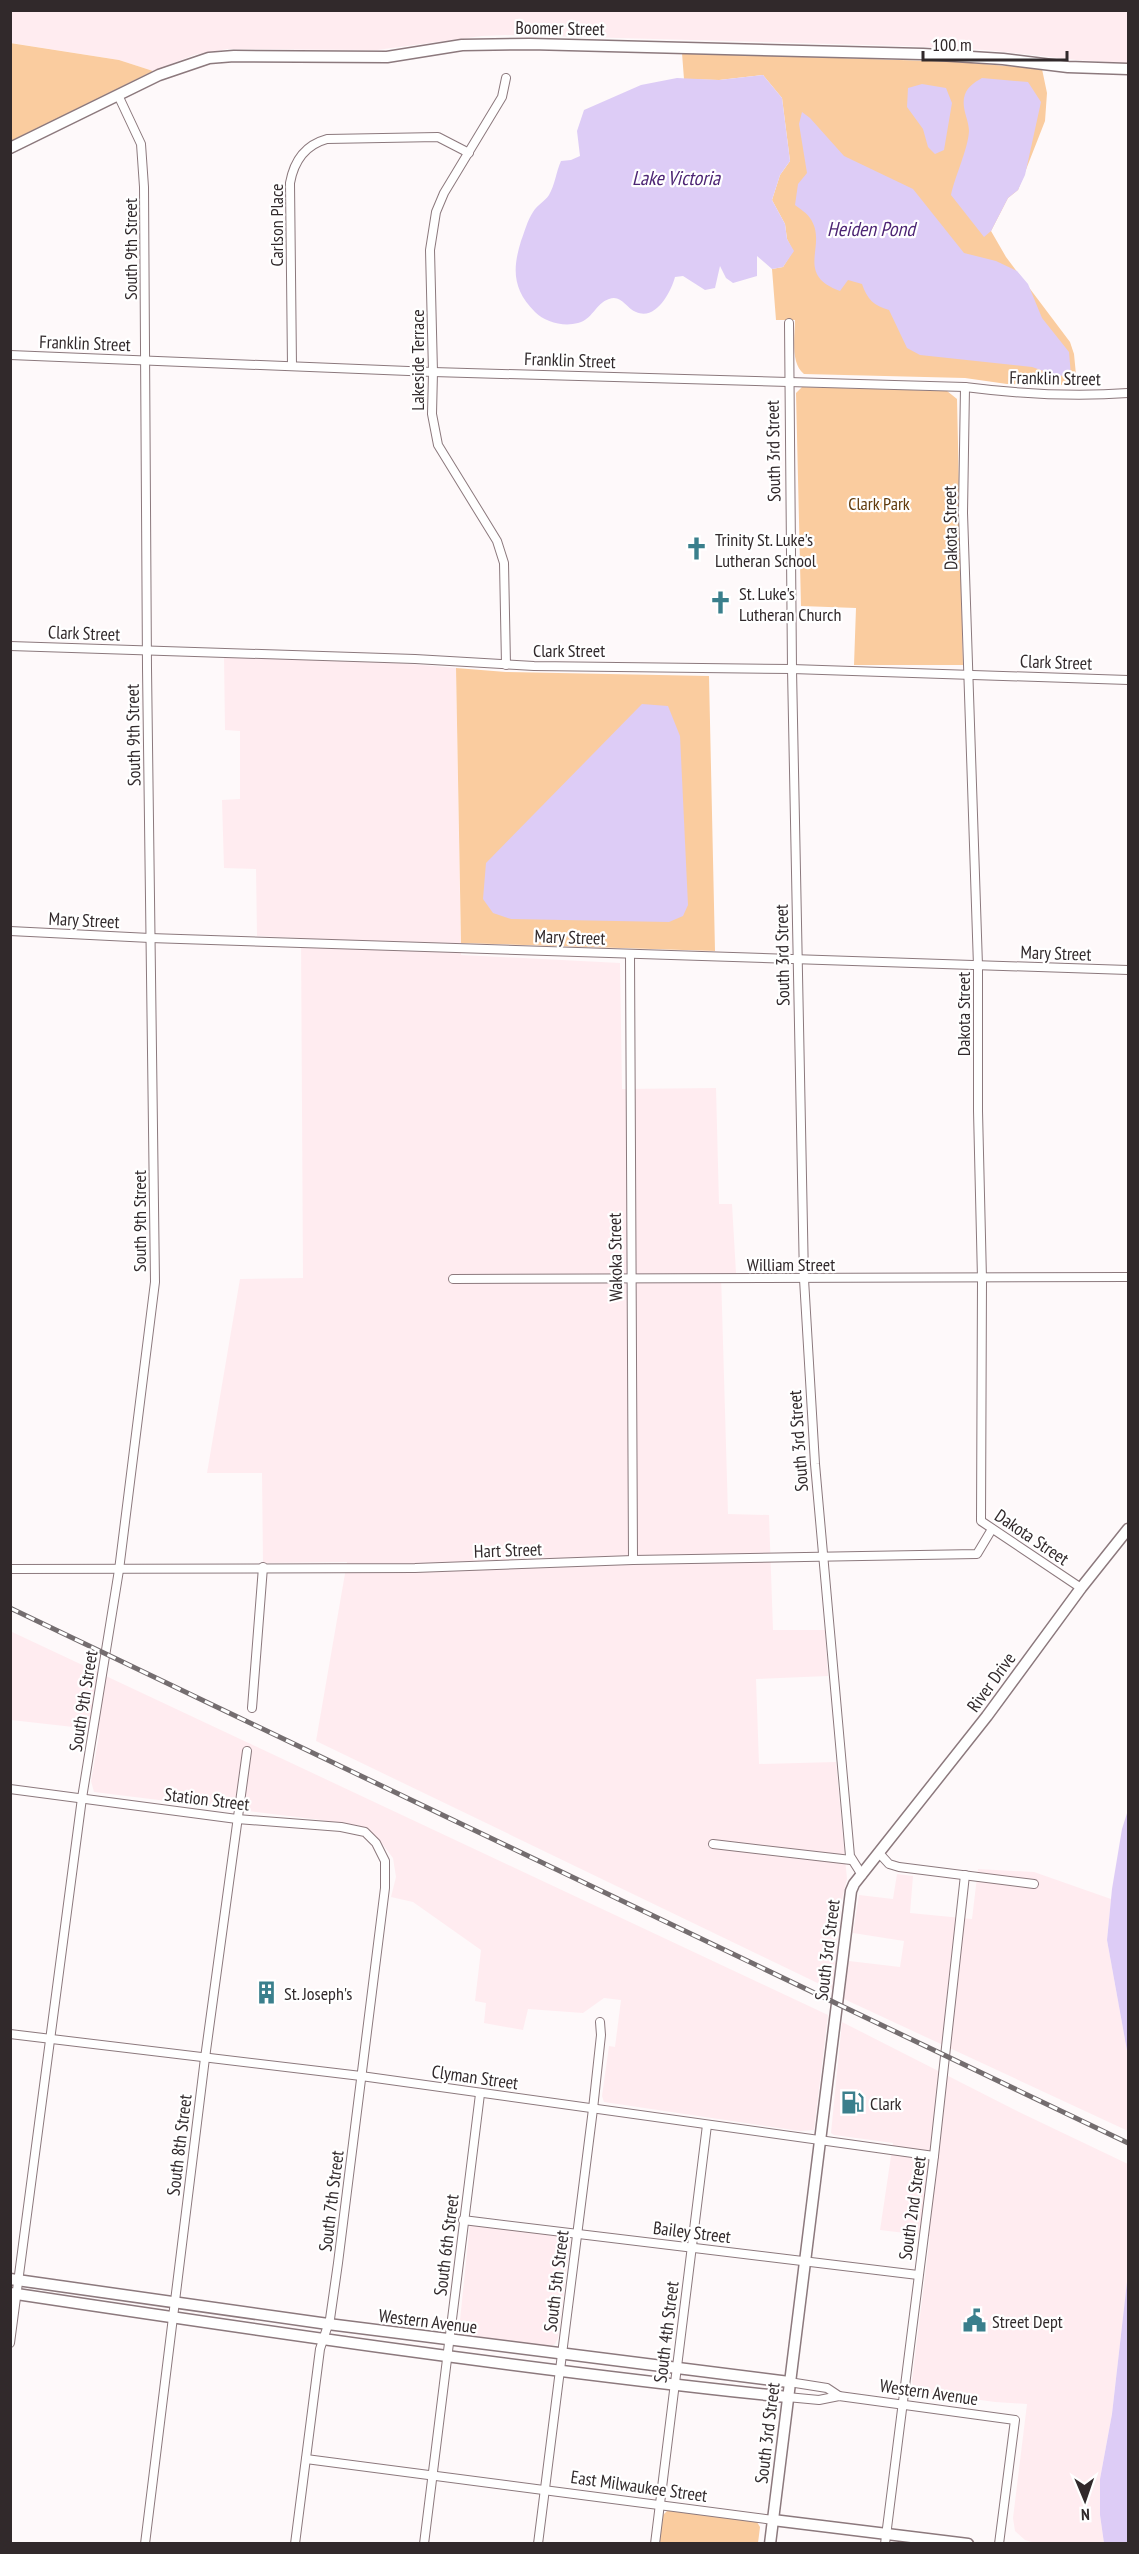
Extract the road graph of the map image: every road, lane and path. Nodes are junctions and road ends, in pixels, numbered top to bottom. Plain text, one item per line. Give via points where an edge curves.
1 (1128, 69) edge
2 (506, 78) dead end
3 (118, 95) junction
4 (10, 148) edge
5 (469, 153) junction
6 (789, 323) dead end
7 (10, 355) edge
8 (146, 360) junction
9 (292, 366) junction
10 (433, 372) junction
11 (789, 381) junction
12 (966, 387) junction
13 (1128, 393) edge
14 (10, 646) edge
15 (147, 650) junction
16 (506, 664) junction
17 (792, 669) junction
18 (970, 674) junction
19 (1128, 680) edge
20 (10, 931) edge
21 (150, 938) junction
22 (630, 954) junction
23 (799, 960) junction
24 (978, 966) junction
25 (1128, 970) edge
26 (1128, 1277) edge
27 (982, 1278) junction
28 (453, 1279) dead end
29 (630, 1279) junction
30 (804, 1279) junction
31 (992, 1529) junction
32 (1128, 1529) edge
33 (823, 1558) junction
34 (633, 1560) junction
35 (263, 1567) junction
36 (10, 1569) edge
37 (119, 1570) junction
38 (1081, 1588) junction
39 (252, 1708) dead end
40 (247, 1751) dead end
41 (10, 1789) edge
42 (82, 1798) junction
43 (237, 1819) junction
44 (713, 1844) dead end
45 (879, 1853) junction
46 (851, 1860) junction
47 (385, 1861) joint
48 (862, 1875) junction
49 (965, 1875) junction
50 (1034, 1884) dead end
51 (600, 2022) dead end
52 (10, 2034) edge
53 (49, 2038) junction
54 (205, 2058) junction
55 (361, 2076) junction
56 (480, 2094) junction
57 (593, 2109) junction
58 (707, 2125) junction
59 (822, 2140) junction
60 (934, 2156) junction
61 (463, 2220) junction
62 (578, 2233) junction
63 (691, 2246) junction
64 (806, 2261) junction
65 (918, 2275) junction
66 (14, 2279) edge
67 (14, 2294) edge
68 (176, 2301) junction
69 (174, 2317) junction
70 (328, 2324) junction
71 (323, 2339) junction
72 (450, 2340) junction
73 (10, 2343) edge
74 (448, 2355) junction
75 (562, 2355) junction
76 (560, 2369) junction
77 (677, 2369) junction
78 (789, 2382) junction
79 (675, 2385) junction
80 (839, 2396) junction
81 (788, 2397) junction
82 (903, 2405) junction
83 (306, 2459) junction
84 (433, 2476) junction
85 (545, 2490) junction
86 (660, 2506) junction
87 (773, 2520) junction
88 (885, 2539) edge
89 (145, 2544) edge
90 (295, 2544) edge
91 (424, 2544) edge
92 (538, 2544) edge
93 (655, 2544) edge
94 (770, 2544) edge
95 (968, 2544) edge
96 (999, 2544) edge

1 - 3 street, Boomer Street via 923,54 481,44 387,57 209,58 159,75
2 - 5 street, Lakeside Terrace via 502,97
3 - 4 street, Boomer Street
3 - 8 street, South 9th Street via 143,153
5 - 9 street, Carlson Place via 438,138 394,138 327,139 302,153 290,183
5 - 10 street, Lakeside Terrace via 444,193 432,229
6 - 11 street, South 3rd Street
7 - 8 street, Franklin Street
8 - 9 street, Franklin Street
8 - 15 street, South 9th Street
9 - 10 street, Franklin Street
10 - 11 street, Franklin Street
10 - 16 street, Lakeside Terrace via 432,414 438,445 497,541 504,563
11 - 12 street, Franklin Street
11 - 17 street, South 3rd Street
12 - 13 street, Franklin Street via 1091,396
12 - 18 street, Dakota Street via 963,513
14 - 15 street, Clark Street
15 - 16 street, Clark Street
15 - 21 street, South 9th Street
16 - 17 street, Clark Street
17 - 18 street, Clark Street
17 - 23 street, South 3rd Street
18 - 19 street, Clark Street
18 - 24 street, Dakota Street
20 - 21 street, Mary Street
21 - 22 street, Mary Street
21 - 37 street, South 9th Street via 155,1282
22 - 23 street, Mary Street
22 - 29 street, Wakoka Street
23 - 24 street, Mary Street
23 - 30 street, South 3rd Street
24 - 25 street, Mary Street
24 - 27 street, Dakota Street
26 - 27 street, William Street
27 - 30 street, William Street
27 - 31 street, Dakota Street via 981,1521
28 - 29 street, William Street
29 - 30 street, William Street
29 - 34 street, Wakoka Street
30 - 33 street, South 3rd Street
31 - 33 street, Hart Street via 977,1554
31 - 38 street, Dakota Street
32 - 38 street, River Drive
33 - 34 street, Hart Street
33 - 46 street, South 3rd Street
34 - 35 street, Hart Street via 415,1568
35 - 37 street, Hart Street
35 - 39 street
36 - 37 street, Hart Street
37 - 42 street, South 9th Street
38 - 45 street, River Drive
40 - 43 street, South 8th Street
41 - 42 street, Station Street
42 - 43 street, Station Street
42 - 53 street, South 9th Street
43 - 47 street, Station Street via 365,1832
43 - 54 street, South 8th Street
44 - 46 street
45 - 48 street, River Drive
45 - 49 street via 889,1864 899,1867
46 - 48 street
47 - 55 street, South 7th Street
48 - 59 street, South 3rd Street via 848,1900
49 - 50 street
49 - 60 street, South 2nd Street
51 - 57 street, South 5th Street
52 - 53 street, Clyman Street
53 - 54 street, Clyman Street
53 - 66 street, South 9th Street
54 - 55 street, Clyman Street
54 - 68 street, South 8th Street
55 - 56 street, Clyman Street
55 - 70 street, South 7th Street
56 - 57 street, Clyman Street
56 - 61 street, South 6th Street
57 - 58 street, Clyman Street
57 - 62 street, South 5th Street
58 - 59 street, Clyman Street
58 - 63 street, South 4th Street
59 - 60 street, Clyman Street
59 - 64 street, South 3rd Street
60 - 65 street, South 2nd Street
61 - 62 street, Bailey Street
61 - 72 street, South 6th Street
62 - 63 street, Bailey Street
62 - 75 street, South 5th Street
63 - 64 street, Bailey Street
63 - 77 street, South 4th Street
64 - 65 street, Bailey Street
64 - 78 street, South 3rd Street
65 - 82 street, South 2nd Street
66 - 67 street, South 9th Street
66 - 68 street, Western Avenue
67 - 69 street, Western Avenue
67 - 73 street, South 9th Street
68 - 69 street, South 8th Street
68 - 70 street, Western Avenue
69 - 71 street, Western Avenue
69 - 89 street, South 8th Street
70 - 71 street, South 7th Street
70 - 72 street, Western Avenue
71 - 74 street, Western Avenue
71 - 83 street, South 7th Street
72 - 74 street, South 6th Street
72 - 75 street, Western Avenue
74 - 76 street, Western Avenue
74 - 84 street, South 6th Street
75 - 76 street, South 5th Street
75 - 77 street, Western Avenue
76 - 79 street, Western Avenue
76 - 85 street, South 5th Street
77 - 78 street, Western Avenue
77 - 79 street, South 4th Street
78 - 80 street, Western Avenue via 827,2388
78 - 81 street, South 3rd Street
79 - 81 street, Western Avenue
79 - 86 street, South 4th Street
80 - 81 street, Western Avenue via 819,2400
80 - 82 street, Western Avenue
81 - 87 street, South 3rd Street
82 - 88 street, South 2nd Street
82 - 96 street, Western Avenue via 1015,2420
83 - 84 street, East Milwaukee Street
83 - 90 street, South 7th Street
84 - 85 street, East Milwaukee Street
84 - 91 street, South 6th Street
85 - 86 street, East Milwaukee Street
85 - 92 street, South 5th Street
86 - 87 street, East Milwaukee Street
86 - 93 street, South 4th Street
87 - 88 street, East Milwaukee Street
87 - 94 street, South 3rd Street
88 - 95 street, East Milwaukee Street

